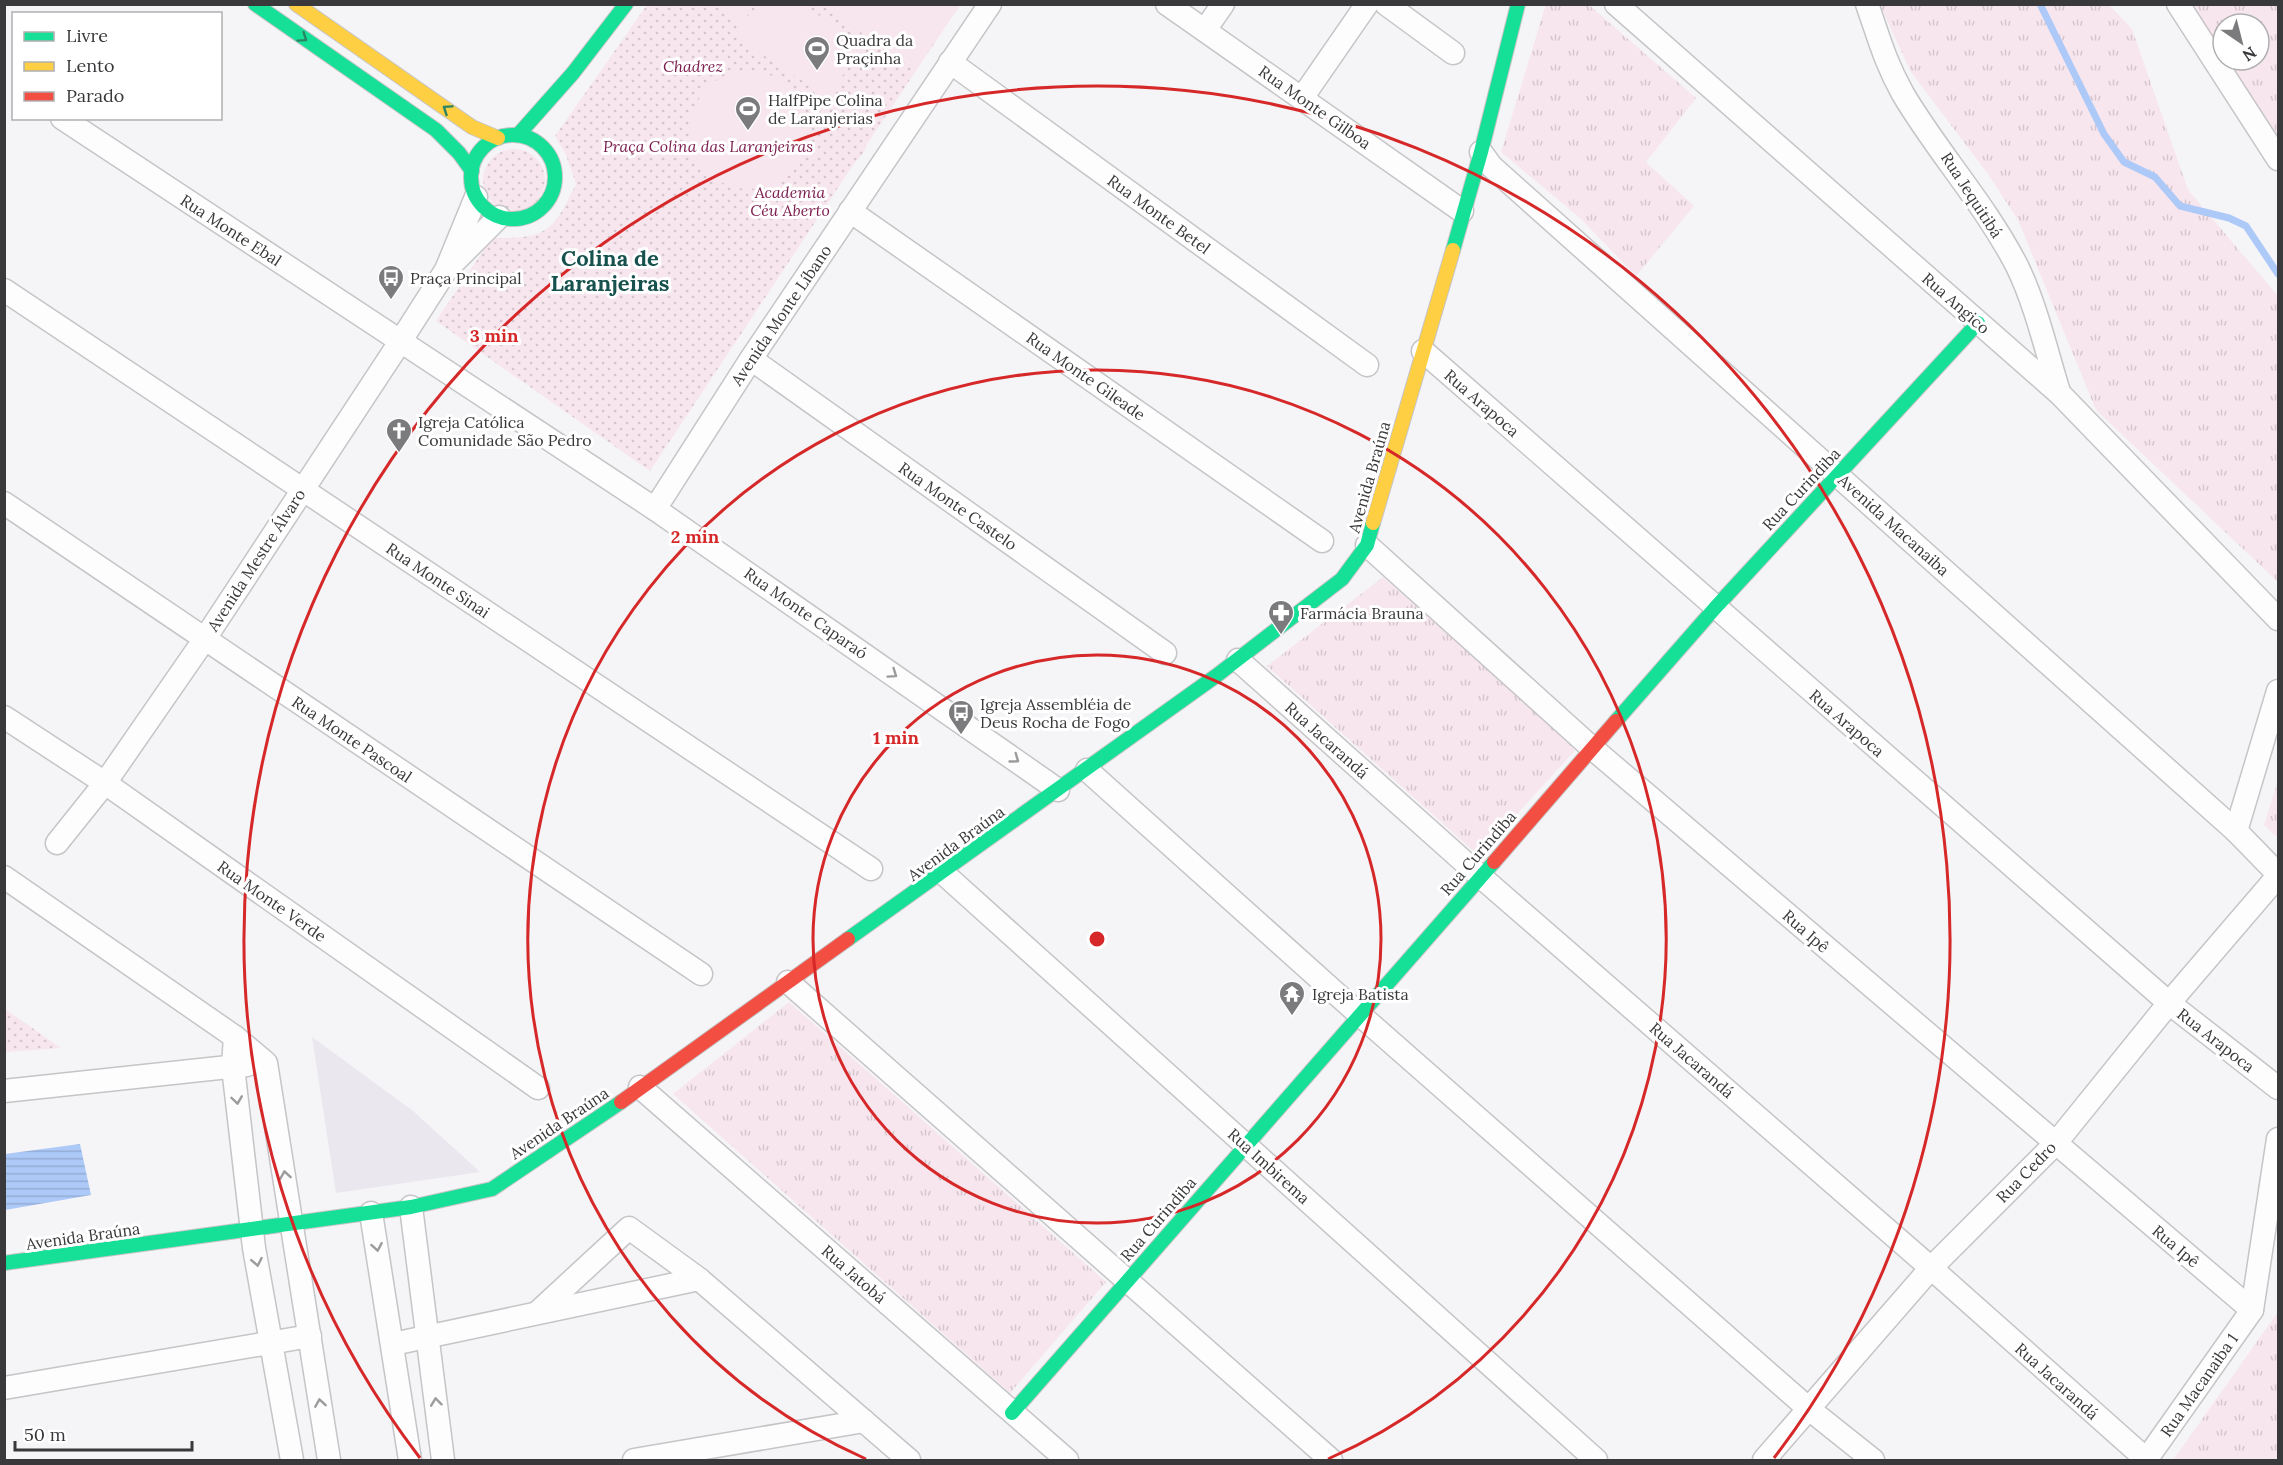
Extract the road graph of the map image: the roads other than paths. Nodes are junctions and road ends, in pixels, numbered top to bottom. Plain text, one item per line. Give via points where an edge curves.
1 (255, 4) edge
2 (296, 4) edge
3 (990, 4) edge
4 (1167, 4) edge
5 (1223, 4) edge
6 (1367, 4) edge
7 (1386, 4) edge
8 (1518, 4) edge
9 (1616, 4) edge
10 (1867, 4) edge
11 (2178, 4) edge
12 (619, 7) edge
13 (1205, 30) junction
14 (1453, 53) dead end
15 (950, 62) junction
16 (573, 73) junction
17 (1302, 98) junction
18 (556, 116) dead end
19 (65, 120) edge
20 (518, 135) junction
21 (498, 138) junction
22 (1481, 152) junction
23 (2278, 159) edge
24 (472, 171) junction
25 (476, 197) junction
26 (850, 211) junction
27 (1462, 211) junction
28 (499, 217) junction
29 (446, 270) junction
30 (4, 290) edge
31 (1978, 323) junction
32 (400, 342) junction
33 (1423, 351) junction
34 (752, 358) junction
35 (1367, 365) dead end
36 (2060, 393) junction
37 (1838, 475) junction
38 (302, 490) junction
39 (4, 503) edge
40 (655, 509) junction
41 (1322, 541) dead end
42 (1367, 545) junction
43 (1715, 608) junction
44 (2278, 619) edge
45 (204, 640) junction
46 (1165, 653) dead end
47 (1238, 660) junction
48 (2278, 691) edge
49 (4, 717) edge
50 (1592, 748) junction
51 (1087, 770) junction
52 (105, 783) junction
53 (1059, 790) junction
54 (2236, 831) junction
55 (57, 843) dead end
56 (871, 869) dead end
57 (943, 873) junction
58 (2278, 875) edge
59 (1480, 876) junction
60 (4, 877) edge
61 (701, 974) dead end
62 (788, 982) junction
63 (2169, 1004) junction
64 (1359, 1014) junction
65 (235, 1037) junction
66 (266, 1063) junction
67 (233, 1067) junction
68 (640, 1087) junction
69 (538, 1088) dead end
70 (2278, 1088) edge
71 (4, 1091) edge
72 (2278, 1139) edge
73 (1245, 1144) junction
74 (2055, 1144) junction
75 (411, 1207) junction
76 (371, 1213) junction
77 (293, 1224) junction
78 (252, 1229) junction
79 (4, 1263) edge
80 (1931, 1269) junction
81 (699, 1279) junction
82 (1126, 1280) junction
83 (2252, 1310) junction
84 (537, 1313) junction
85 (310, 1336) junction
86 (428, 1336) junction
87 (273, 1342) junction
88 (393, 1344) junction
89 (4, 1388) edge
90 (1809, 1409) junction
91 (1012, 1413) junction
92 (864, 1421) junction
93 (2146, 1460) edge
94 (292, 1461) edge
95 (329, 1461) edge
96 (410, 1461) edge
97 (443, 1461) edge
98 (634, 1461) edge
99 (909, 1461) edge
100 (1067, 1461) edge
101 (1331, 1461) edge
102 (1596, 1461) edge
103 (1764, 1461) edge
104 (1873, 1461) edge

1 -> 24 street via 436,130
21 -> 2 street via 472,126
3 - 15 street, Avenida Monte Líbano
4 - 13 street, Rua Monte Gilboa
5 - 13 street
6 - 17 street
7 - 14 street
8 - 22 street, Avenida Braúna
9 - 31 street, Rua Angico
10 - 36 street, Rua Jequitibá via 1882,54 1904,96 1985,210 2017,267
11 - 23 street
12 - 16 street
13 - 17 street, Rua Monte Gilboa
15 - 26 street, Avenida Monte Líbano
15 - 35 street, Rua Monte Betel
16 - 18 street
16 - 20 street
17 - 27 street, Rua Monte Gilboa
19 - 32 street, Rua Monte Ebal
20 - 21 street
20 - 28 street via 545,142 555,168 555,186 544,207 528,217
21 - 24 street via 481,151
22 - 27 street, Avenida Braúna
22 - 37 street, Avenida Macanaiba via 1491,166
24 - 25 street
25 - 28 street
25 - 29 street, Avenida Mestre Álvaro
26 - 34 street, Avenida Monte Líbano
26 - 41 street, Rua Monte Gileade
27 - 33 street, Avenida Braúna
28 - 29 street, Avenida Mestre Álvaro
29 - 32 street, Avenida Mestre Álvaro
30 - 38 street, Rua Monte Sinai
31 - 36 street, Rua Angico
31 - 37 street, Rua Curindiba
32 - 38 street, Avenida Mestre Álvaro
32 - 40 street, Rua Monte Caparaó
33 - 42 street, Avenida Braúna
33 - 43 street, Rua Arapoca
34 - 40 street, Avenida Monte Líbano
34 - 46 street, Rua Monte Castelo
36 - 44 street, Rua Angico
37 - 43 street, Rua Curindiba
37 - 54 street, Avenida Macanaiba
38 - 45 street, Avenida Mestre Álvaro
38 - 56 street, Rua Monte Sinai
39 - 45 street, Rua Monte Pascoal
40 -> 53 street, Rua Monte Caparaó
42 - 47 street, Avenida Braúna via 1342,579
42 - 50 street, Rua Ipê
43 - 50 street, Rua Curindiba
43 - 63 street, Rua Arapoca
45 - 52 street, Avenida Mestre Álvaro
45 - 61 street, Rua Monte Pascoal
47 - 51 street, Avenida Braúna
47 - 59 street, Rua Jacarandá
48 - 54 street
49 - 52 street, Rua Monte Verde
50 - 59 street, Rua Curindiba
50 - 74 street, Rua Ipê
51 - 53 street, Avenida Braúna
51 - 64 street
52 - 55 street, Avenida Mestre Álvaro
52 - 69 street, Rua Monte Verde
53 - 57 street, Avenida Braúna
54 - 58 street, Avenida Macanaiba
57 - 62 street, Avenida Braúna
57 - 73 street, Rua Imbirema
58 - 63 street, Rua Cedro
59 - 64 street, Rua Curindiba
59 - 80 street, Rua Jacarandá
60 - 65 street
62 - 68 street, Avenida Braúna
62 - 82 street
63 - 70 street, Rua Arapoca
63 - 74 street, Rua Cedro
64 - 73 street, Rua Curindiba
64 - 90 street
65 - 66 street
65 - 67 street
66 - 67 street
77 -> 66 street
67 - 71 street
67 -> 78 street
68 - 75 street, Avenida Braúna via 492,1189
68 - 91 street, Rua Jatobá
72 - 83 street
73 - 82 street, Rua Curindiba
73 - 102 street, Rua Imbirema
74 - 80 street, Rua Cedro
74 - 83 street, Rua Ipê
75 - 76 street, Avenida Braúna
75 - 86 street
76 - 77 street, Avenida Braúna
76 -> 88 street
77 - 78 street, Avenida Braúna
77 - 85 street
78 - 79 street, Avenida Braúna
78 -> 87 street
80 - 90 street, Rua Cedro
80 - 93 street, Rua Jacarandá
81 - 84 street
81 - 84 street via 629,1228
81 - 92 street
82 - 91 street, Rua Curindiba
82 - 101 street
83 - 93 street, Rua Macanaiba 1
84 - 86 street
85 - 87 street
95 -> 85 street
86 - 88 street
97 -> 86 street
87 - 89 street
87 - 94 street
88 - 96 street
90 - 103 street, Rua Cedro
90 - 104 street
91 - 100 street, Rua Jatobá
92 - 98 street
92 - 99 street

